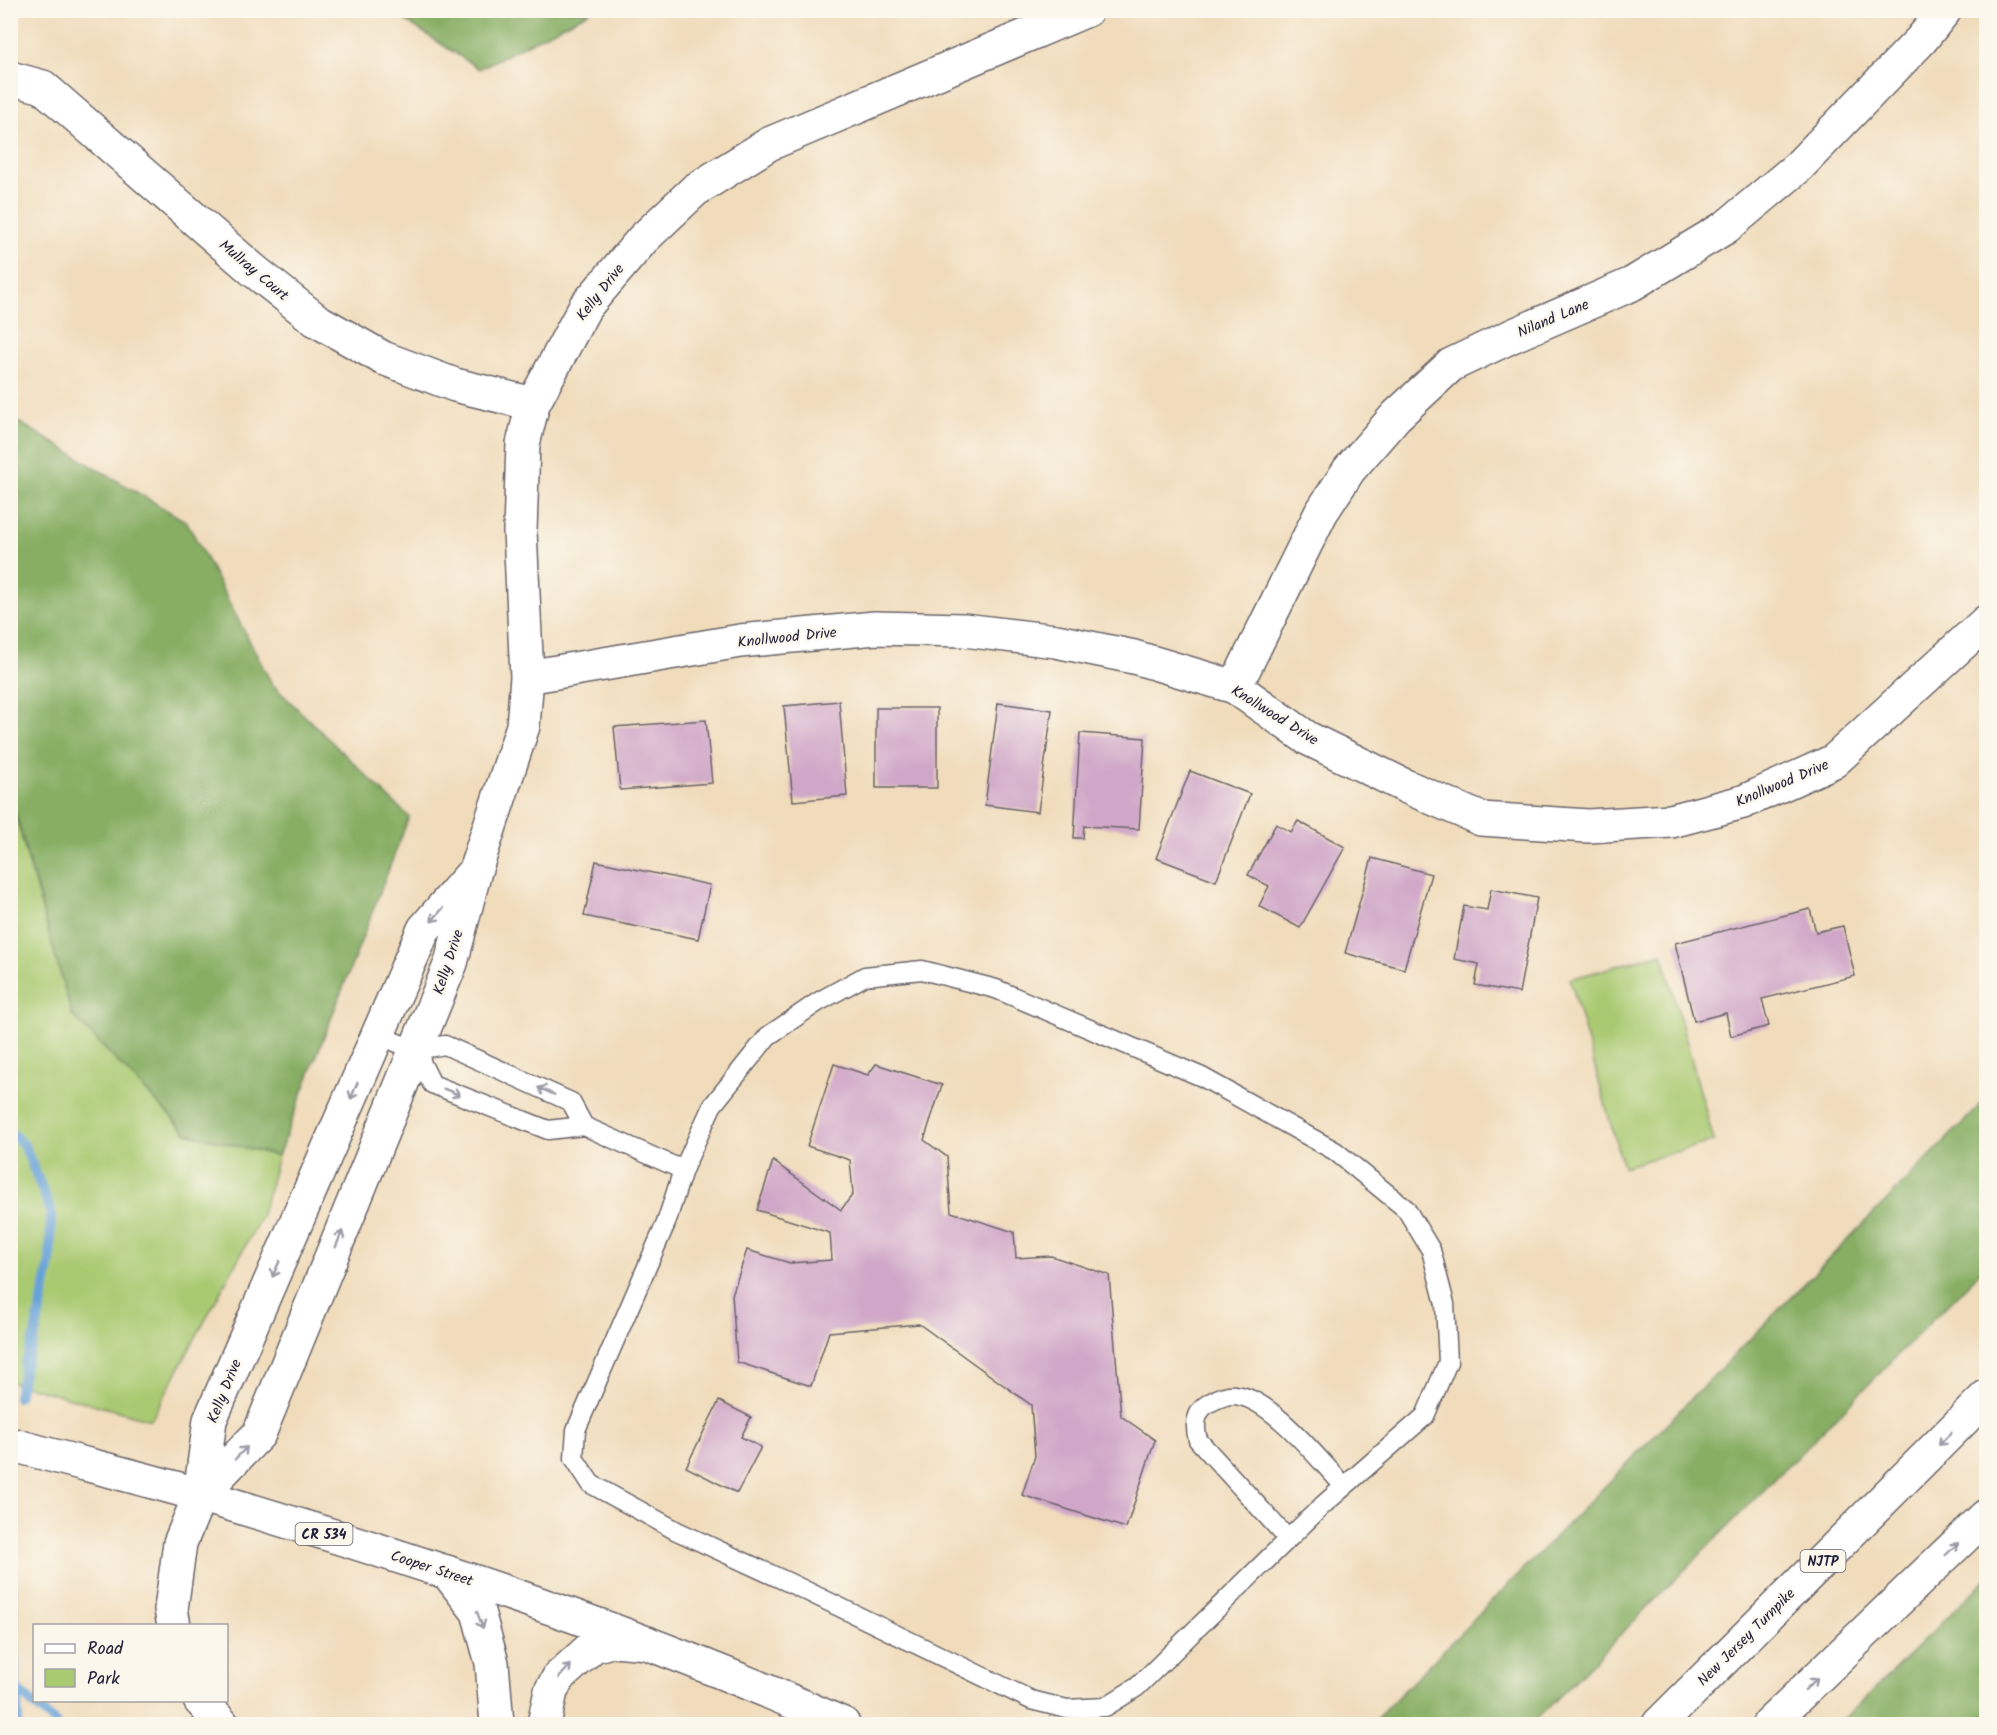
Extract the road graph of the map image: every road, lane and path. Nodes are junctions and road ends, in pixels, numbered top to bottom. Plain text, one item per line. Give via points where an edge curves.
1 (1087, 10) edge
2 (1945, 10) edge
3 (10, 78) edge
4 (532, 404) junction
5 (1986, 622) edge
6 (527, 677) junction
7 (1234, 687) junction
8 (475, 871) junction
9 (378, 1035) junction
10 (415, 1050) junction
11 (584, 1126) junction
12 (683, 1170) junction
13 (1986, 1397) edge
14 (24, 1448) edge
15 (1344, 1486) junction
16 (200, 1495) junction
17 (1986, 1516) edge
18 (1288, 1539) junction
19 (447, 1572) junction
20 (174, 1624) edge
21 (650, 1643) junction
22 (201, 1702) edge
23 (222, 1725) edge
24 (496, 1725) edge
25 (544, 1725) edge
26 (843, 1725) edge
27 (1659, 1725) edge
28 (1769, 1725) edge

1 - 4 main road, Kelly Drive via 769,144 695,190 644,239 585,307
2 - 7 main road, Niland Lane via 1798,167 1726,227 1632,284 1451,365 1396,416 1349,470 1321,513
3 - 4 main road, Mullray Court via 43,87 316,320 383,358 455,385
4 - 6 main road, Kelly Drive via 523,444 520,531
5 - 7 main road, Knollwood Drive via 1834,761 1743,802 1671,821 1588,826 1481,819 1307,738
6 - 7 main road, Knollwood Drive via 740,641 874,628 964,630 1056,641 1134,657
6 - 8 main road, Kelly Drive via 523,726
8 -> 9 main road, Kelly Drive via 424,929
8 - 10 main road, Kelly Drive via 451,963
9 - 10 lane
9 -> 16 main road, Kelly Drive via 210,1420
11 -> 10 lane via 571,1102 445,1045
10 -> 11 lane via 432,1084 548,1130
16 -> 10 main road, Kelly Drive via 259,1434
11 - 12 lane
12 - 15 lane via 712,1106 768,1035 865,976 922,970 996,989 1202,1077 1335,1151 1407,1209 1431,1250 1445,1304 1448,1362 1425,1416
12 - 18 lane via 666,1222 576,1430 574,1458 591,1484 677,1531 1031,1700 1067,1709 1105,1707 1137,1687
13 -> 27 main road, New Jersey Turnpike / NJTP
14 - 16 main road, Cooper Street / CR 534
15 - 18 lane
15 - 18 lane via 1275,1414 1253,1399 1222,1396 1205,1405 1196,1418 1198,1440
16 - 19 main road, Cooper Street / CR 534
16 - 20 main road via 180,1543 171,1609
28 -> 17 main road
19 - 21 main road, Cooper Street / CR 534
19 -> 24 main road via 478,1612 492,1662
25 -> 21 main road via 551,1691 559,1677 593,1646 615,1640
21 - 26 main road, Cooper Street / CR 534
22 - 23 main road

